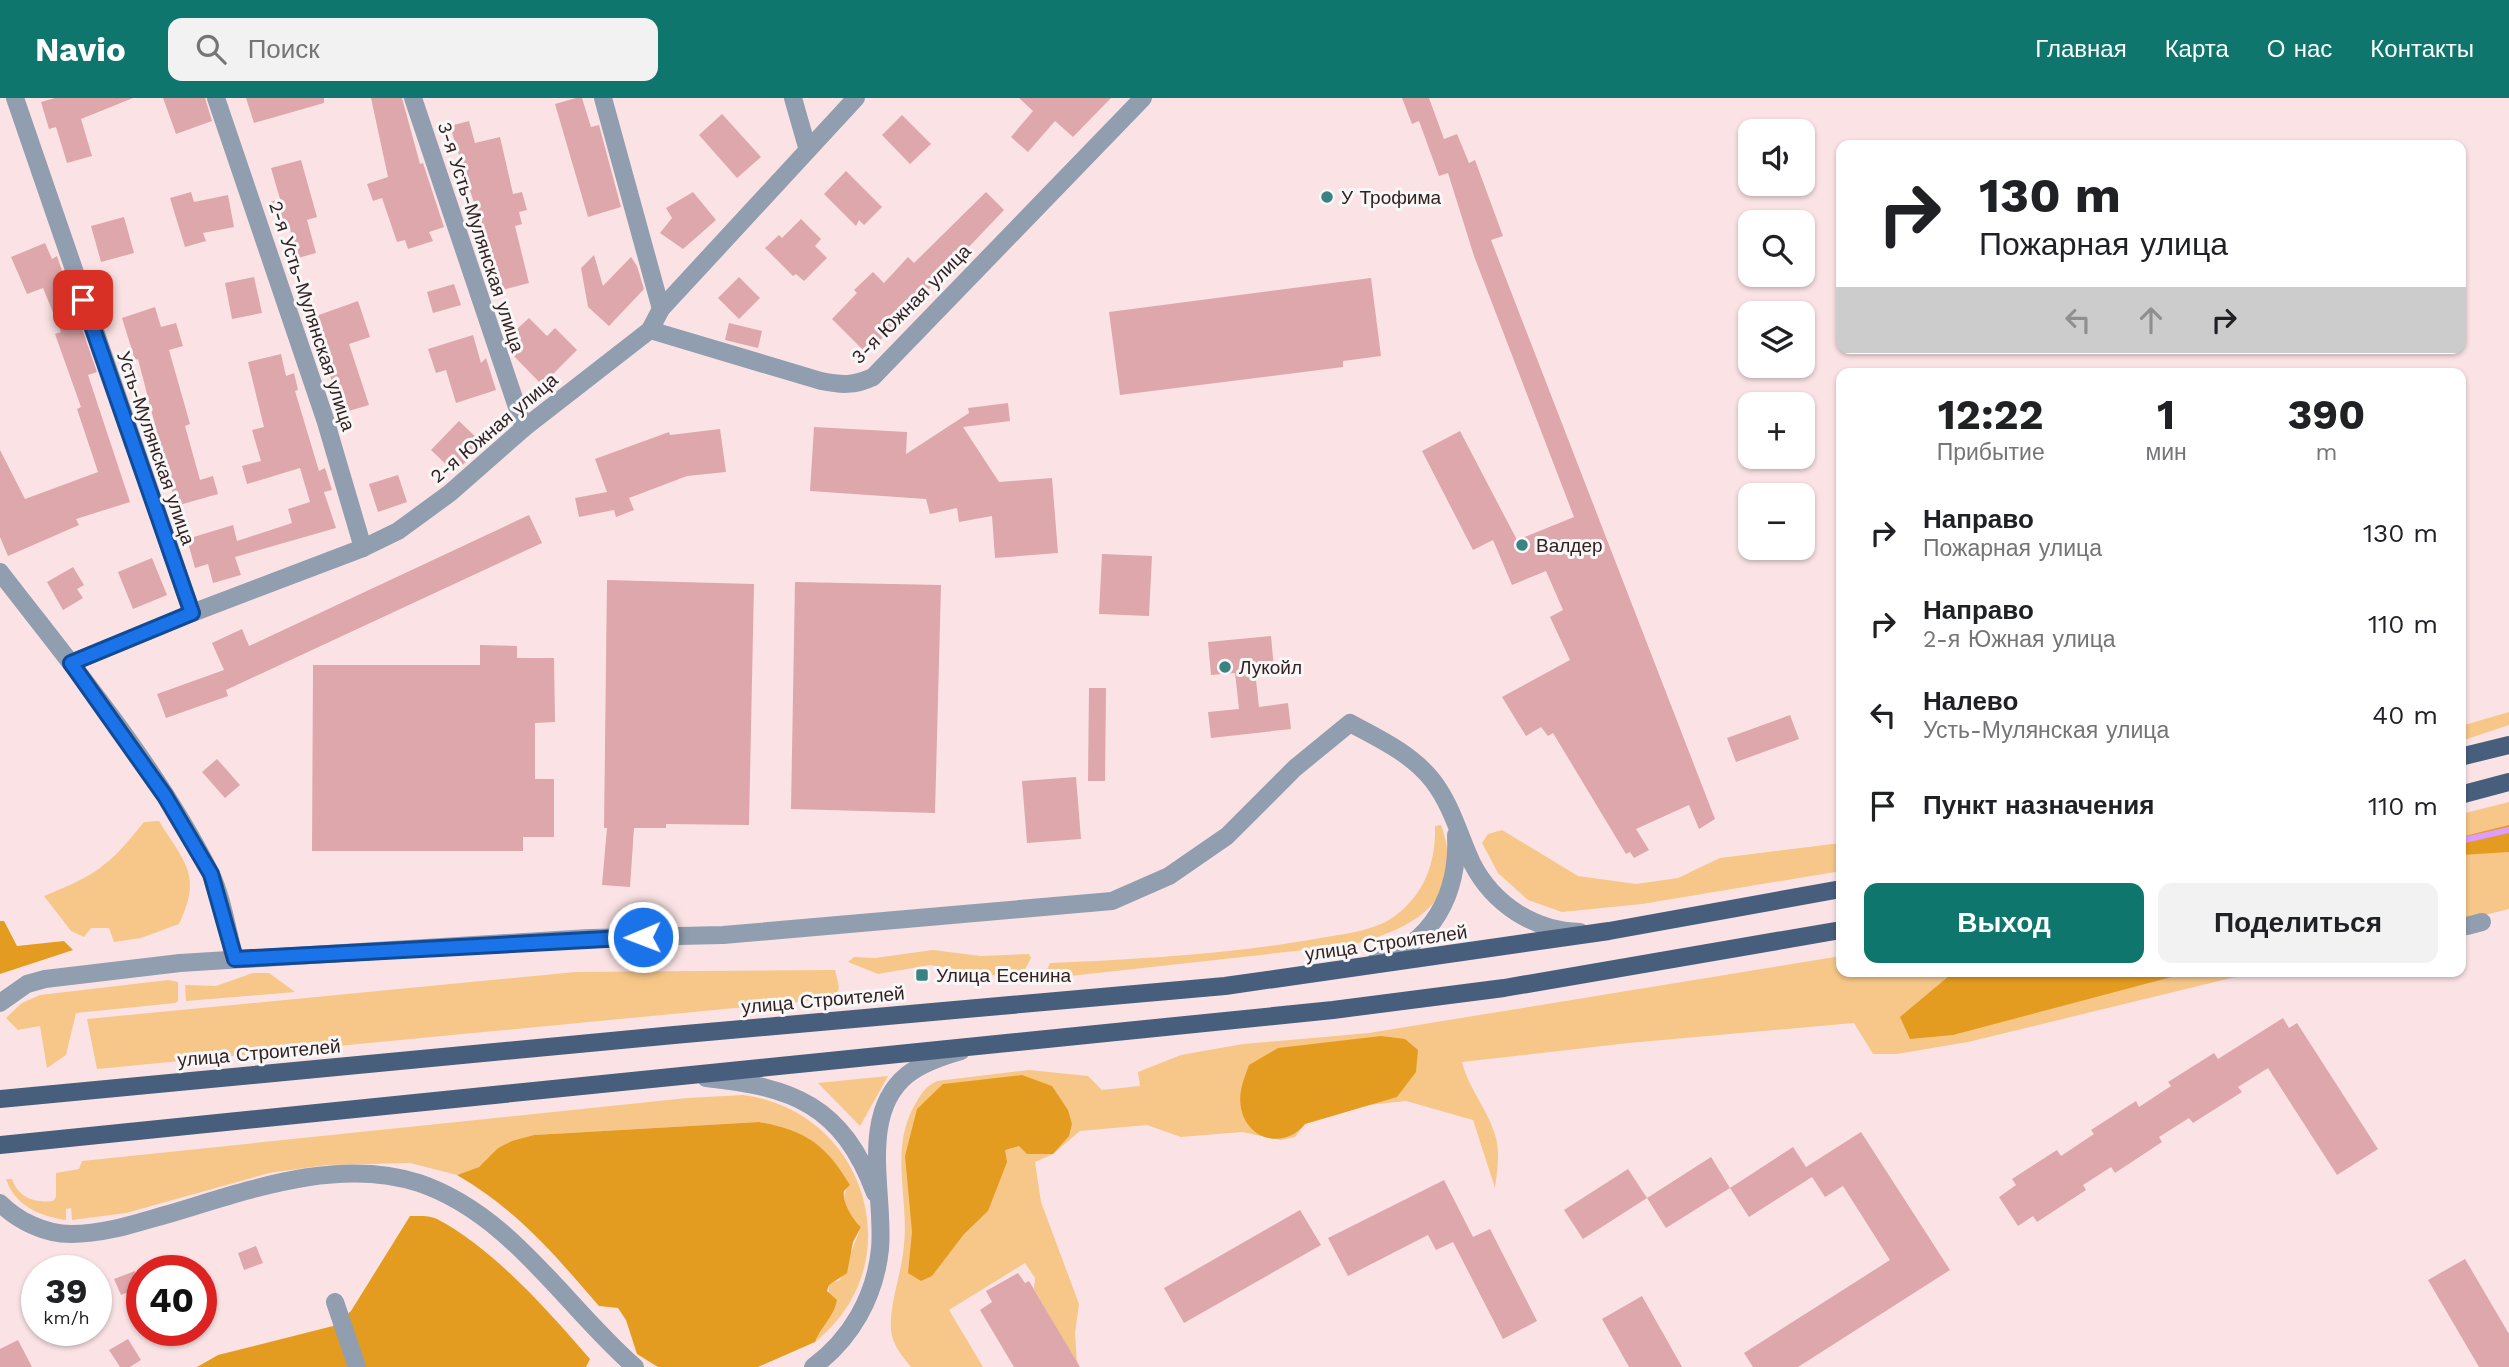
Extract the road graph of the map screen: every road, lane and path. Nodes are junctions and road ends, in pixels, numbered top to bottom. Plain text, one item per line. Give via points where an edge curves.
1 (15, 98) edge
2 (216, 98) edge
3 (413, 98) edge
4 (603, 98) edge
5 (793, 98) edge
6 (856, 98) edge
7 (1143, 98) edge
8 (807, 147) junction
9 (661, 309) junction
10 (650, 330) junction
11 (524, 428) junction
12 (363, 548) junction
13 (0, 572) edge
14 (192, 613) junction
15 (71, 663) junction
16 (2509, 745) edge
17 (2466, 756) edge
18 (2509, 782) edge
19 (2466, 793) edge
20 (1455, 821) junction
21 (1836, 890) edge
22 (1609, 931) junction
23 (1836, 931) edge
24 (235, 959) junction
25 (1347, 970) junction
26 (0, 1003) edge
27 (975, 1047) junction
28 (671, 1076) junction
29 (0, 1099) edge
30 (0, 1145) edge
31 (0, 1203) edge
32 (880, 1206) junction
33 (335, 1302) dead end
34 (631, 1364) edge
35 (357, 1367) edge
36 (813, 1367) edge

1 - 14 street, Усть-Мулянская улица
2 - 12 street, 2-я Усть-Мулянская улица via 325,419
3 - 11 street, 3-я Усть-Мулянская улица
4 - 9 street
5 - 8 street
6 - 8 street, 2-я Южная улица
7 - 10 street, 3-я Южная улица via 873,377 842,386 821,382
8 - 9 street, 2-я Южная улица
9 - 10 street, 2-я Южная улица
10 - 11 street, 2-я Южная улица
11 - 12 street, 2-я Южная улица via 450,493 398,531
12 - 14 street, 2-я Южная улица
13 - 15 street
14 - 15 street, 2-я Южная улица
15 - 24 street via 165,796 211,874
16 - 17 main road
18 - 19 main road
20 - 22 street via 1480,876 1517,914 1560,930
20 - 24 street via 1432,779 1399,749 1350,723 1295,768 1227,836 1169,876 1112,901 723,935 589,938
20 - 25 street via 1454,880 1436,920 1413,943
21 - 22 main road, улица Строителей
22 - 25 main road, улица Строителей
23 - 27 main road via 1504,988
24 - 26 street via 45,979 27,984
25 - 29 main road, улица Строителей via 1225,986
27 - 28 main road
27 - 32 street via 923,1065 896,1088 881,1123 878,1144
28 - 30 main road
28 - 32 street via 765,1086 815,1108 851,1143
31 - 34 street via 31,1225 59,1233 85,1233 296,1180 363,1174 404,1179 453,1198 484,1218
32 - 36 street via 878,1262 862,1312 841,1343
33 - 35 street

